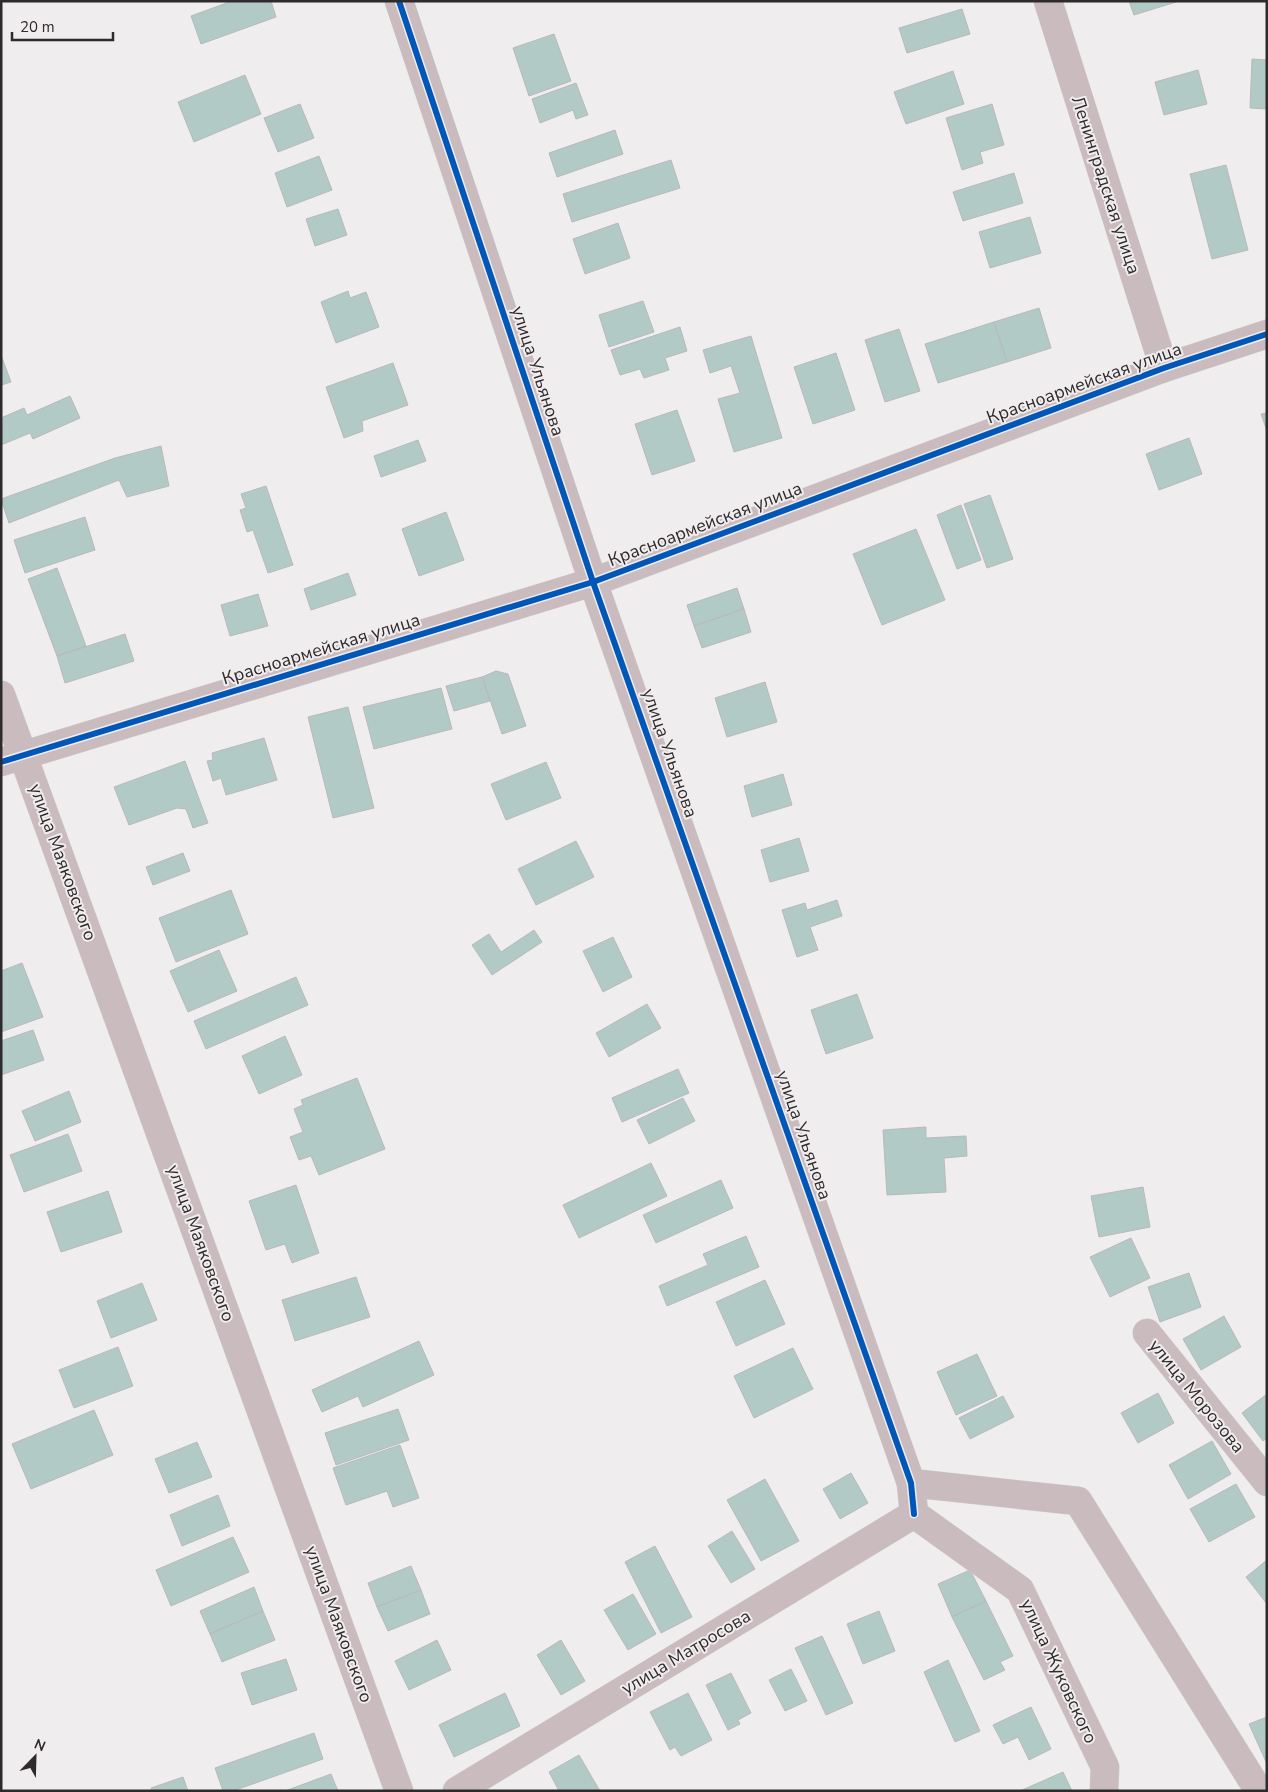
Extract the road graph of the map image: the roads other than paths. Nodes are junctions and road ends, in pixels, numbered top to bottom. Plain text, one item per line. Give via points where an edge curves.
1 (399, 1) edge
2 (1048, 1) edge
3 (1267, 334) edge
4 (1164, 368) junction
5 (593, 582) junction
6 (1, 696) edge
7 (12, 758) edge
8 (1147, 1333) dead end
9 (1267, 1482) edge
10 (911, 1483) junction
11 (914, 1514) junction
12 (399, 1791) edge
13 (457, 1791) edge
14 (1104, 1791) edge
15 (1259, 1791) edge

1 - 5 street, улица Ульянова
2 - 4 street, Ленинградская улица
3 - 4 street, Красноармейская улица
4 - 5 street, Красноармейская улица
5 - 7 street, Красноармейская улица
5 - 10 street, улица Ульянова
6 - 7 street, улица Маяковского
7 - 12 street, улица Маяковского
8 - 9 street, улица Морозова
10 - 11 street, улица Ульянова
10 - 15 street via 1078,1501
11 - 13 street, улица Матросова
11 - 14 street, улица Жуковского via 1020,1590 1104,1767

